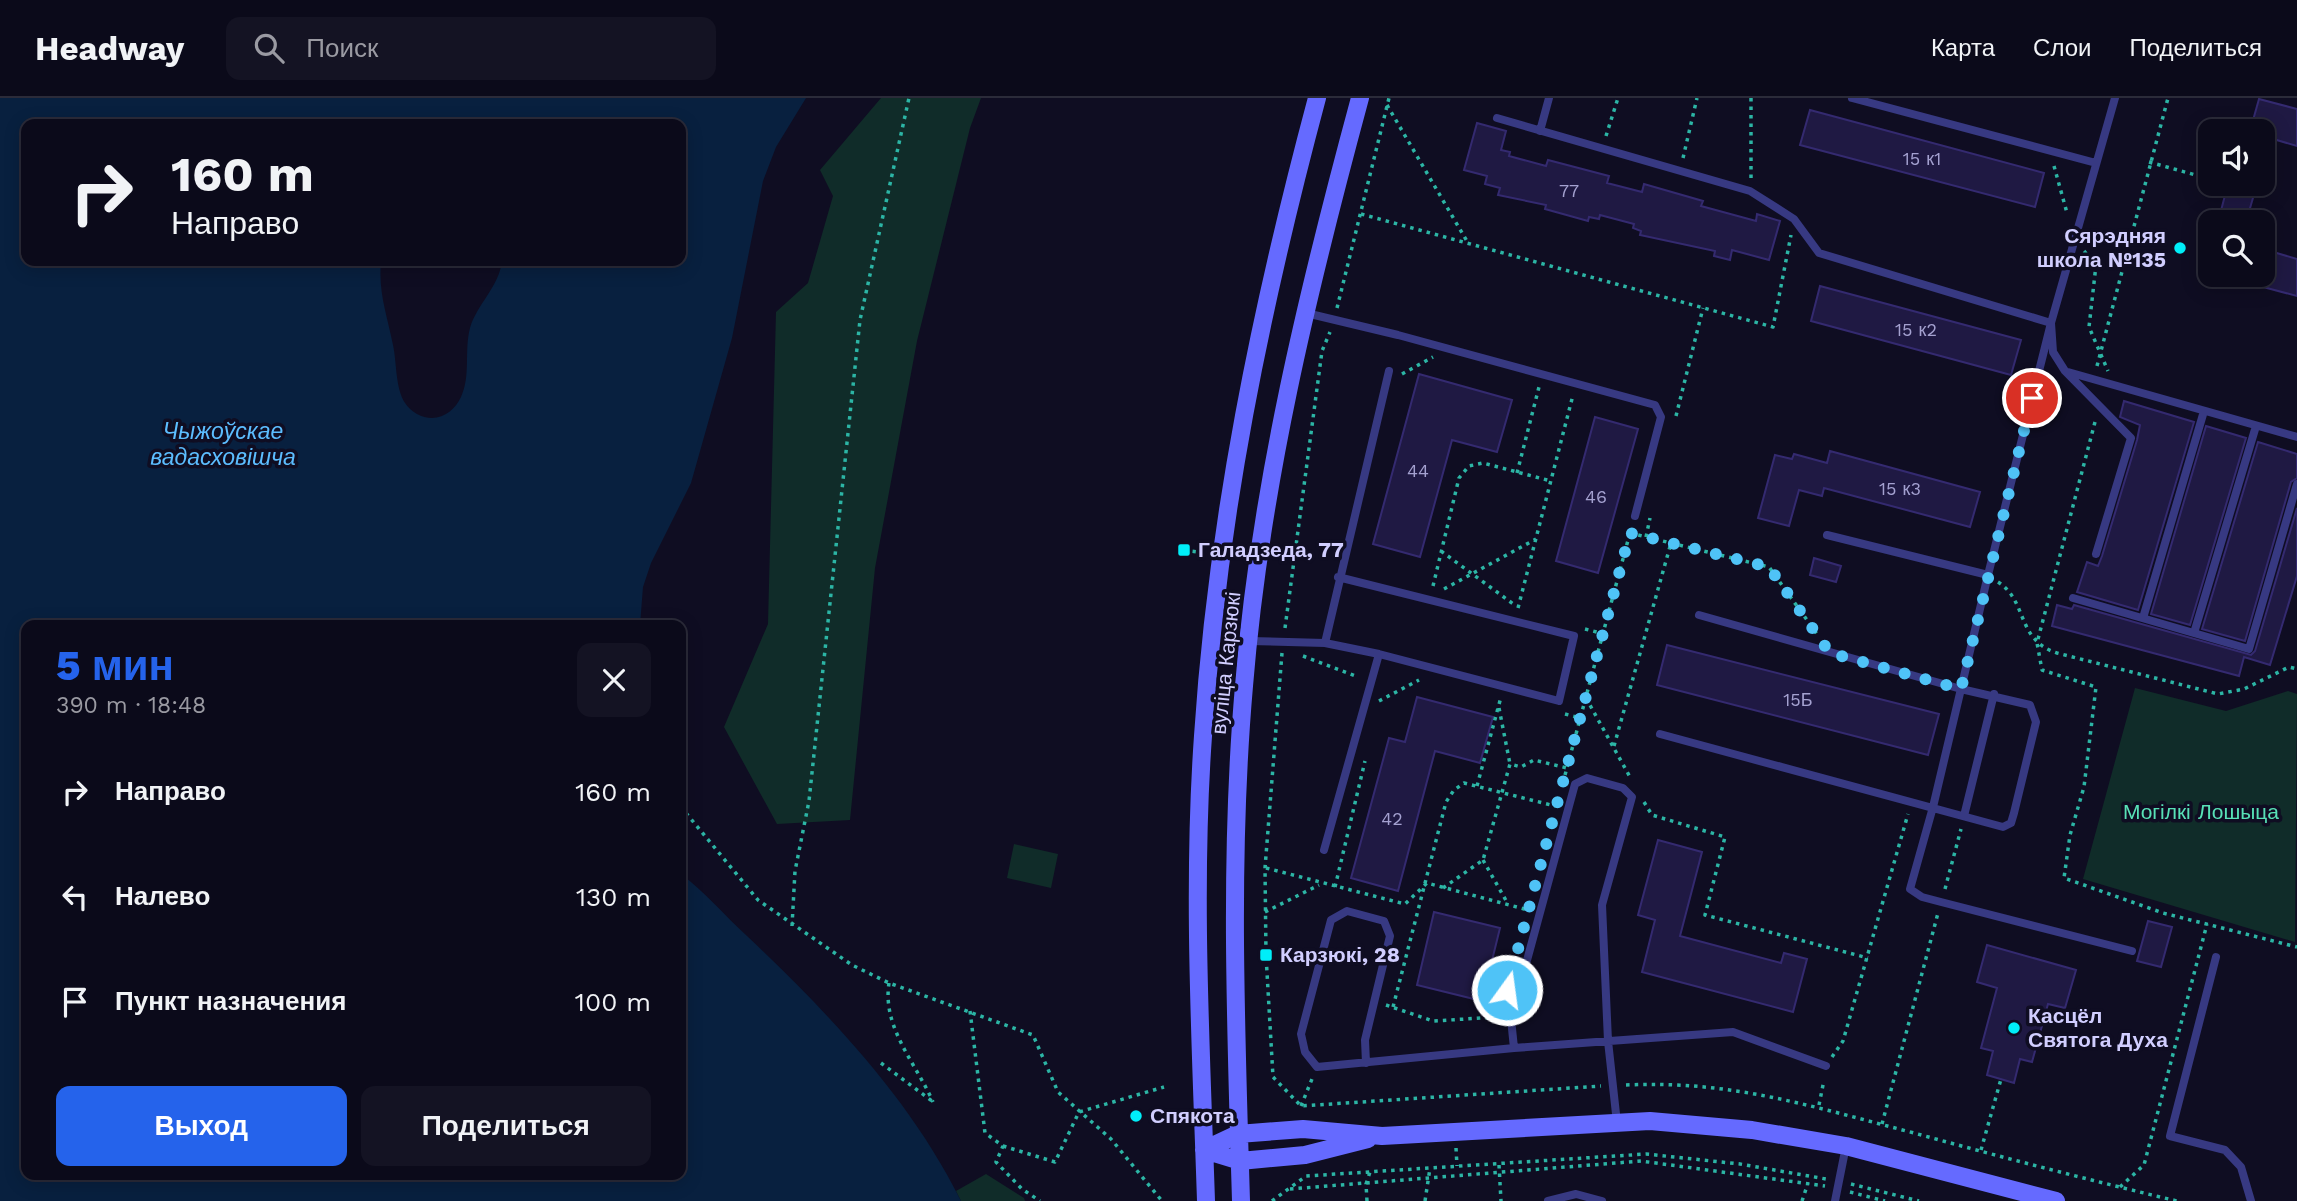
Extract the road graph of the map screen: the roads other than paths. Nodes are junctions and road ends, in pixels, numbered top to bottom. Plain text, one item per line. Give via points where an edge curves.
1 (1317, 98) edge
2 (1360, 98) edge
3 (1549, 98) edge
4 (1853, 98) edge
5 (2115, 98) edge
6 (1497, 118) dead end
7 (1540, 131) junction
8 (2096, 163) junction
9 (1306, 313) junction
10 (2051, 323) junction
11 (1393, 370) road end
12 (2065, 371) junction
13 (2204, 411) junction
14 (2256, 426) junction
15 (2297, 437) edge
16 (2297, 484) edge
17 (1634, 516) road end
18 (1828, 535) dead end
19 (2096, 554) dead end
20 (1988, 575) junction
21 (1338, 577) junction
22 (2073, 597) dead end
23 (1699, 615) dead end
24 (2143, 618) junction
25 (2194, 633) junction
26 (1249, 641) junction
27 (1325, 643) junction
28 (1379, 654) junction
29 (1961, 689) junction
30 (1994, 694) junction
31 (1660, 734) dead end
32 (1933, 807) junction
33 (1964, 816) junction
34 (1324, 850) dead end
35 (2132, 951) dead end
36 (2216, 957) dead end
37 (1608, 1041) junction
38 (1514, 1048) junction
39 (1366, 1063) junction
40 (1826, 1066) road end
41 (1617, 1123) junction
42 (1238, 1135) junction
43 (1382, 1136) junction
44 (1846, 1146) junction
45 (1204, 1150) junction
46 (1240, 1161) junction
47 (1206, 1201) edge
48 (1241, 1201) edge
49 (1548, 1201) edge
50 (1602, 1201) edge
51 (1835, 1201) edge
52 (2056, 1201) edge
53 (2251, 1201) edge

1 - 45 street, вуліца Карзюкі via 1240,427 1212,634 1199,812
2 - 9 street, вуліца Карзюкі
3 - 7 lane
4 - 8 lane
5 - 8 lane
6 - 7 lane
7 - 10 lane via 1750,191 1794,219 1819,253
8 - 10 lane
9 - 17 lane via 1655,405 1661,417
9 - 26 street, вуліца Карзюкі via 1272,481
10 - 12 lane via 2053,352
10 - 20 lane
11 - 21 lane
12 - 13 lane
12 - 19 lane via 2132,438
13 - 14 lane
13 - 24 lane
14 - 15 lane
14 - 25 lane
16 - 25 lane via 2249,649
18 - 20 lane
20 - 29 lane
21 - 27 lane
21 - 28 lane via 1574,636 1559,701
22 - 24 lane
23 - 29 lane
24 - 25 lane
26 - 27 lane
26 - 42 street, вуліца Карзюкі via 1237,842
27 - 28 lane
28 - 34 lane
29 - 30 lane
29 - 32 lane
30 - 33 lane
30 - 33 lane via 2030,705 2035,712 2014,813 2011,823 2003,827
31 - 32 lane
32 - 33 lane
32 - 35 lane via 1910,889 1922,897
36 - 53 lane via 2170,1136 2225,1150 2241,1167
37 - 38 lane
37 - 38 lane via 1602,905 1632,797 1623,788 1587,778 1576,784 1511,1018
37 - 40 lane via 1733,1032
37 - 41 lane
38 - 39 lane
39 - 39 lane via 1365,1040 1390,936 1384,921 1347,911 1331,920 1301,1034 1305,1052 1317,1067
41 - 43 street
41 - 44 street via 1650,1121 1752,1130
42 - 43 street via 1303,1129
42 - 45 street
42 - 46 street, вуліца Карзюкі
43 - 46 street via 1305,1155
44 - 51 lane
44 - 52 street
45 - 46 street
45 - 47 street, вуліца Карзюкі
46 - 48 street, вуліца Карзюкі
49 - 50 lane via 1576,1194

